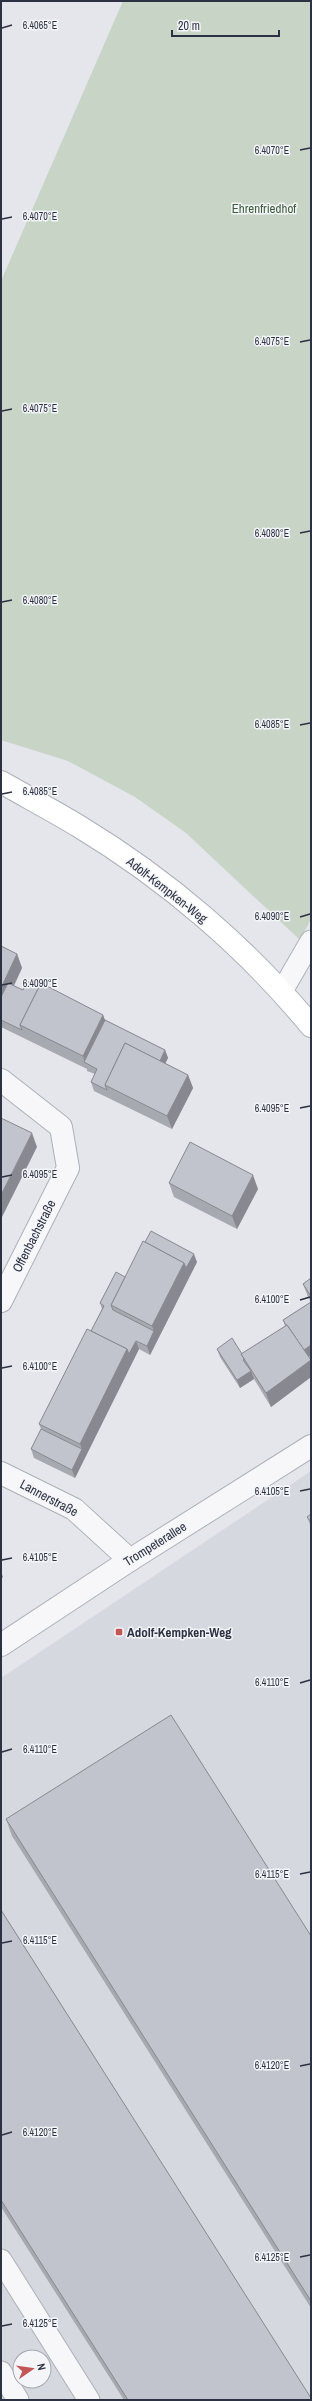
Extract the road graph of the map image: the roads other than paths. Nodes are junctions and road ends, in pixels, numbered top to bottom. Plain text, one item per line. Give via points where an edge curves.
1 (1, 782) edge
2 (311, 941) edge
3 (282, 991) junction
4 (311, 1026) edge
5 (1, 1080) edge
6 (1, 1301) edge
7 (311, 1446) edge
8 (1, 1473) edge
9 (130, 1560) junction
10 (1, 1644) edge
11 (1, 2260) edge
12 (1, 2372) edge
13 (18, 2400) edge
14 (89, 2400) edge

1 - 3 main road, Adolf-Kempken-Weg via 81,827 133,862 204,918
2 - 3 lane
3 - 4 main road, Adolf-Kempken-Weg
5 - 6 street, Offenbachstraße via 61,1127 68,1168
7 - 9 street, Trompeterallee
8 - 9 street, Lannerstraße via 74,1509
9 - 10 street, Trompeterallee
11 - 14 lane
12 - 13 lane

